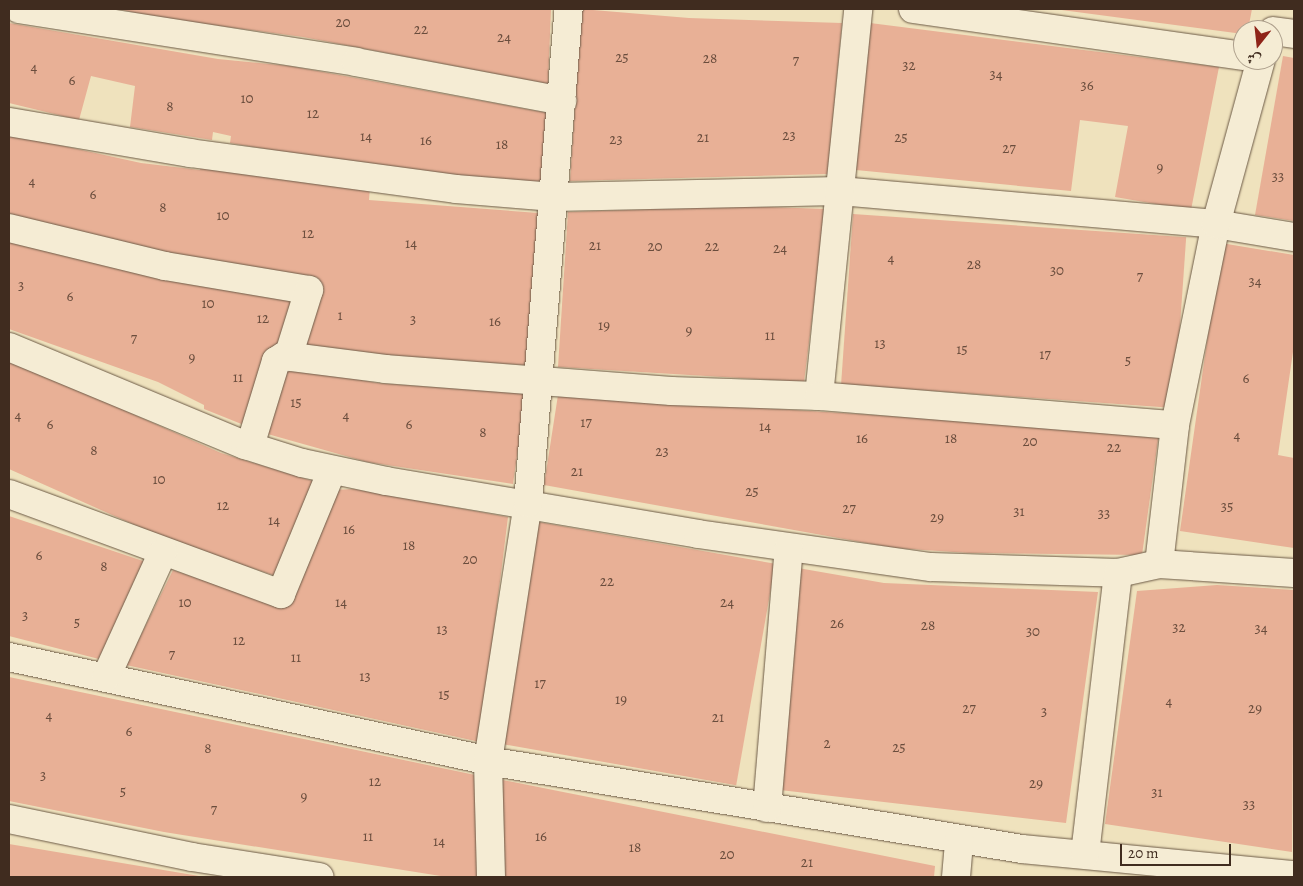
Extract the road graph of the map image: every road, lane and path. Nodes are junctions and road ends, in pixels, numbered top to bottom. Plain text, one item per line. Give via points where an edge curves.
1 (19, 9) edge
2 (569, 9) edge
3 (858, 9) edge
4 (913, 9) edge
5 (1233, 55) edge
6 (1257, 70) edge
7 (562, 101) junction
8 (9, 122) edge
9 (840, 191) junction
10 (554, 197) junction
11 (1216, 224) junction
12 (9, 228) edge
13 (1294, 237) edge
14 (9, 347) edge
15 (288, 357) junction
16 (540, 380) junction
17 (819, 396) junction
18 (1176, 424) junction
19 (250, 446) junction
20 (332, 470) junction
21 (9, 494) edge
22 (528, 503) junction
23 (789, 548) junction
24 (163, 552) junction
25 (1158, 564) junction
26 (1294, 572) edge
27 (1118, 573) junction
28 (9, 656) edge
29 (106, 677) junction
30 (488, 761) junction
31 (768, 808) junction
32 (9, 819) edge
33 (959, 839) junction
34 (1085, 854) junction
35 (1294, 875) edge
36 (319, 877) edge
37 (491, 877) edge
38 (956, 877) edge

1 - 7 street via 356,62
2 - 7 street
3 - 9 street
4 - 5 street
6 - 11 street
7 - 10 street
8 - 10 street via 190,153 456,189
9 - 10 street
9 - 11 street
9 - 17 street
10 - 16 street
11 - 13 street
11 - 18 street
12 - 15 street via 165,266 309,290
14 - 19 street
15 - 16 street via 385,370
15 - 19 street via 276,361
16 - 17 street via 671,391
16 - 22 street
17 - 18 street
18 - 25 street
19 - 20 street
20 - 22 street
20 - 24 street via 281,594
21 - 24 street
22 - 23 street
22 - 30 street
23 - 27 street via 931,567
23 - 31 street
24 - 29 street
25 - 26 street
25 - 27 street
27 - 34 street
28 - 29 street
29 - 30 street
30 - 31 street
30 - 37 street
31 - 33 street
32 - 36 street via 192,857
33 - 34 street
33 - 38 street
34 - 35 street

